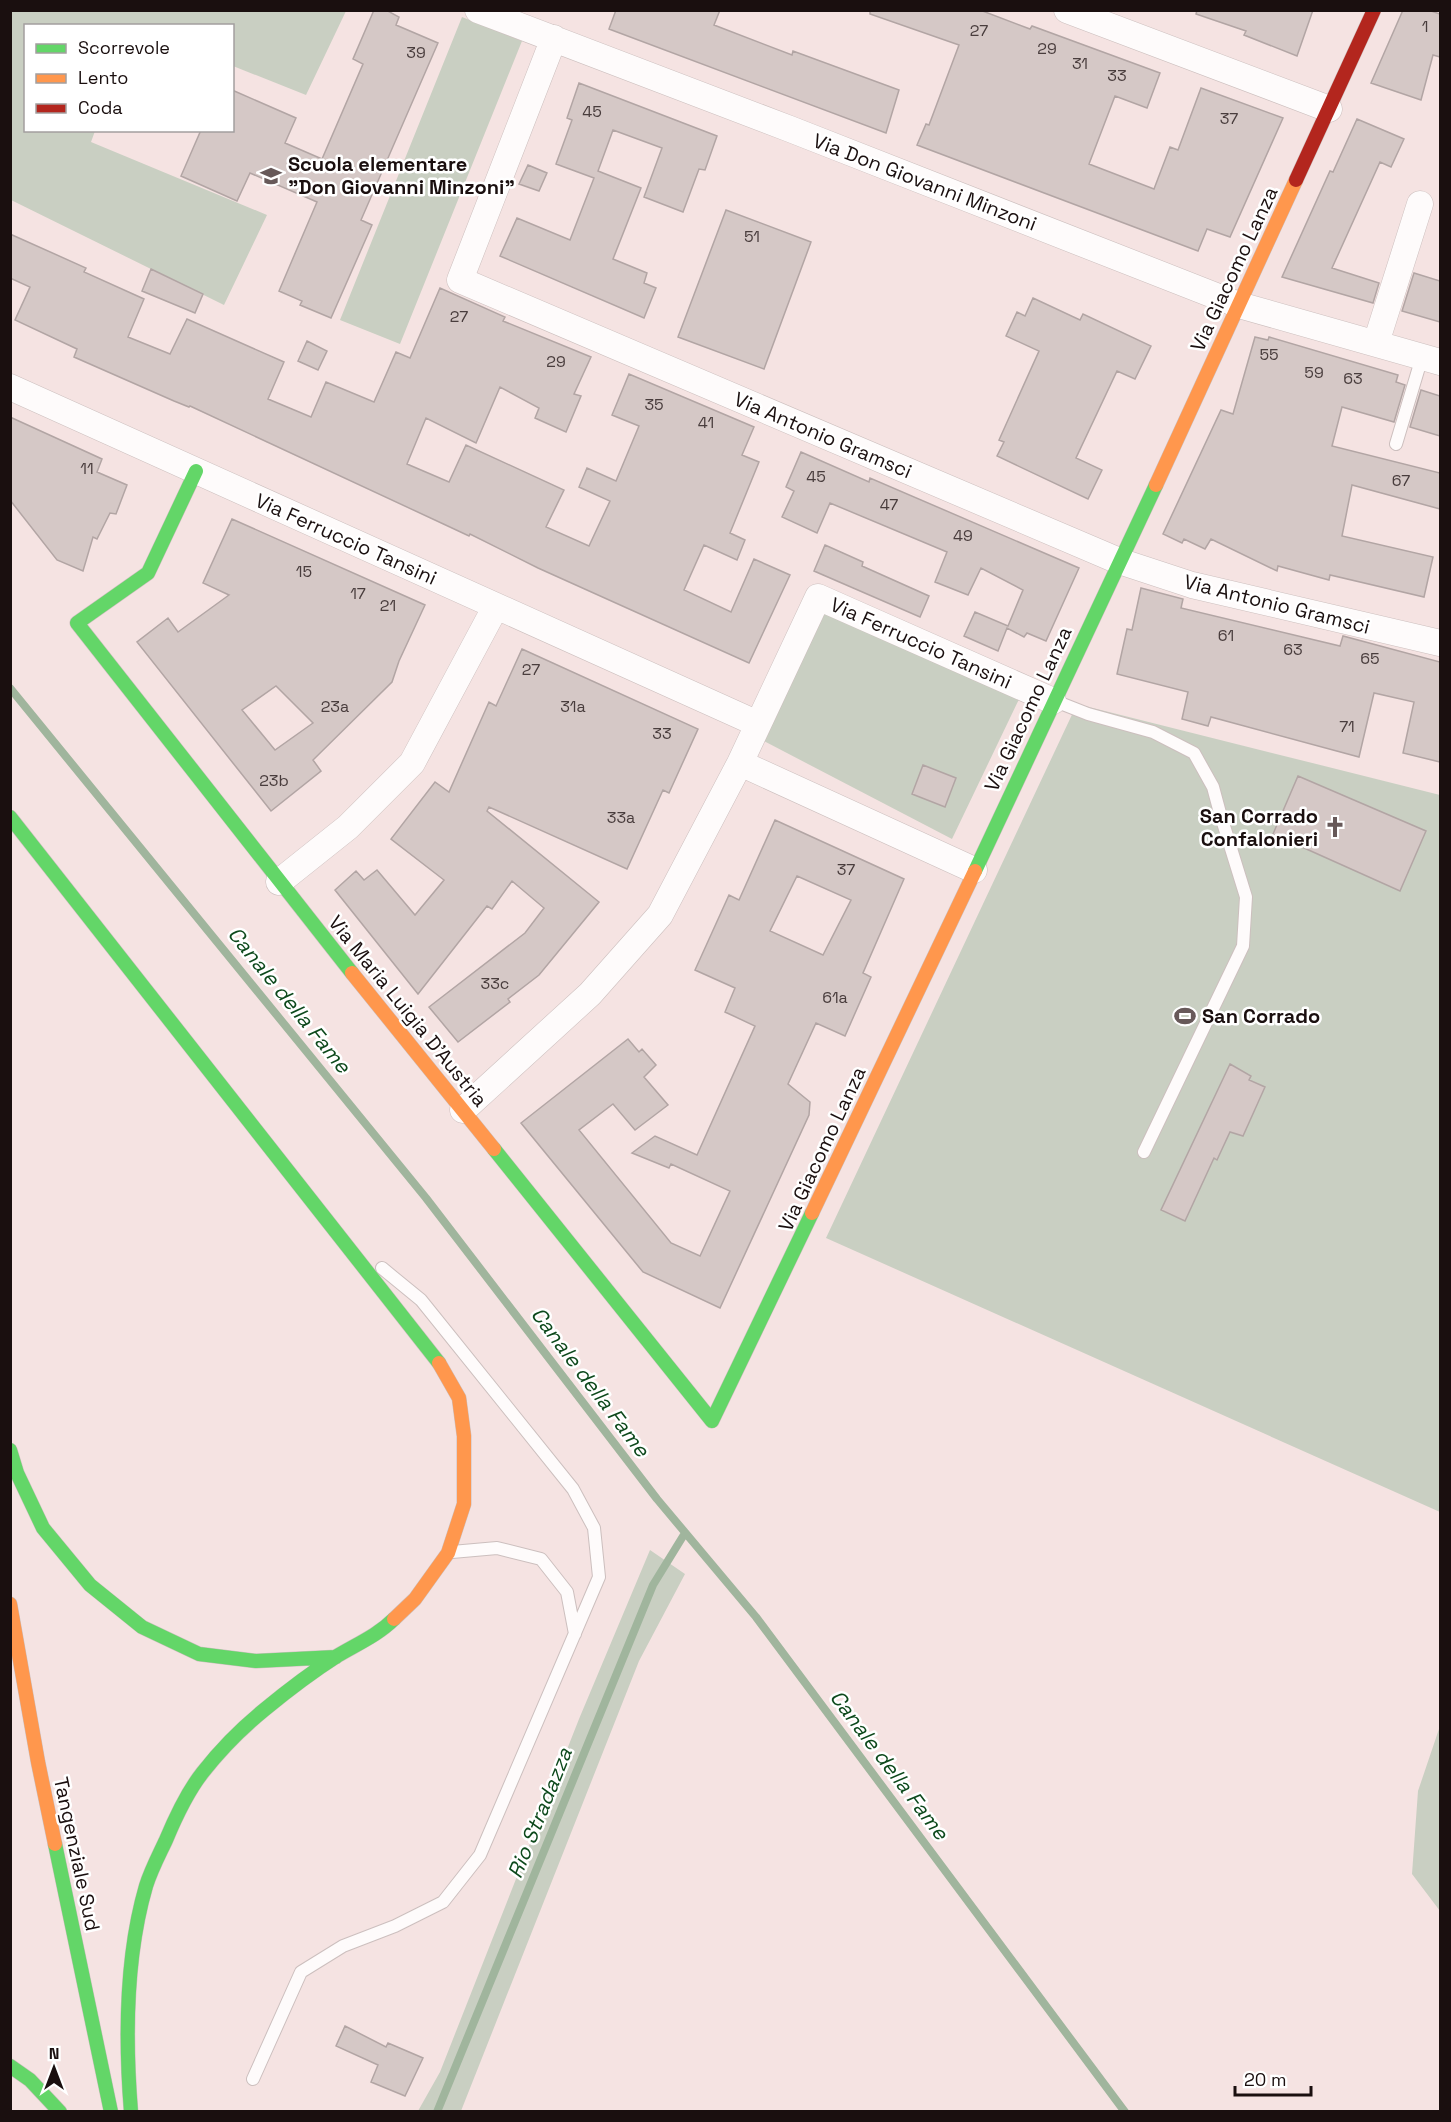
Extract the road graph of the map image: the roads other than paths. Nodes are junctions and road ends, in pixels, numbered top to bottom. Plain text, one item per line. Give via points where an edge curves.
1 (478, 10) edge
2 (1066, 10) edge
3 (1374, 10) edge
4 (554, 38) junction
5 (1329, 110) junction
6 (1420, 204) dead end
7 (1239, 305) junction
8 (1376, 344) junction
9 (1431, 359) edge
10 (10, 387) edge
11 (1395, 444) dead end
12 (196, 471) junction
13 (1119, 561) junction
14 (496, 606) junction
15 (1440, 643) edge
16 (1053, 701) junction
17 (758, 724) junction
18 (740, 763) junction
19 (10, 817) edge
20 (974, 870) junction
21 (279, 882) junction
22 (463, 1110) junction
23 (1144, 1152) dead end
24 (337, 1231) junction
25 (712, 1421) joint
26 (10, 1450) edge
27 (448, 1553) junction
28 (10, 1604) edge
29 (576, 1635) junction
30 (336, 1657) junction
31 (10, 2066) edge
32 (253, 2079) dead end
33 (60, 2112) edge
34 (111, 2112) edge
35 (131, 2112) edge

1 - 4 street, Via Don Giovanni Minzoni
2 - 5 street
3 - 5 street, Via Giacomo Lanza
4 - 7 street, Via Don Giovanni Minzoni
4 - 13 street, Via Antonio Gramsci via 460,280
5 - 7 street, Via Giacomo Lanza
6 - 8 street
7 - 8 street, Via Don Giovanni Minzoni
7 - 13 street, Via Giacomo Lanza
8 - 9 street, Via Don Giovanni Minzoni
9 - 11 lane
10 - 12 street, Via Ferruccio Tansini
12 - 14 street, Via Ferruccio Tansini
12 - 21 street, Via Maria Luigia D'Austria via 148,573 77,623
13 - 15 street, Via Antonio Gramsci via 1192,585
13 - 16 street, Via Giacomo Lanza
14 - 17 street, Via Ferruccio Tansini
14 - 21 street via 412,763 348,827
16 - 17 street, Via Ferruccio Tansini via 818,597
16 - 20 street, Via Giacomo Lanza
16 - 23 lane via 1153,732 1194,753 1213,787 1246,897 1243,946
17 - 18 street, Via Ferruccio Tansini
18 - 20 street
18 - 22 street, Via Ferruccio Tansini via 660,915 590,994
19 - 24 street
20 - 25 street, Via Giacomo Lanza
21 - 22 street, Via Maria Luigia D'Austria
22 - 25 street, Via Maria Luigia D'Austria
24 - 27 street via 437,1360 459,1398 464,1436 464,1504
24 - 29 lane via 421,1300 573,1489 594,1528 600,1577
26 - 30 street via 42,1528 90,1585 142,1627 199,1654 256,1661
27 - 29 lane via 497,1548 541,1560 567,1592
27 - 30 street via 416,1599 384,1629
28 - 34 street, Tangenziale Sud via 38,1761
29 - 32 lane via 480,1855 443,1902 343,1947 301,1972
30 - 35 street via 264,1710 234,1738 203,1772 180,1808 147,1883 138,1918 128,2021
31 - 33 street via 30,2080

